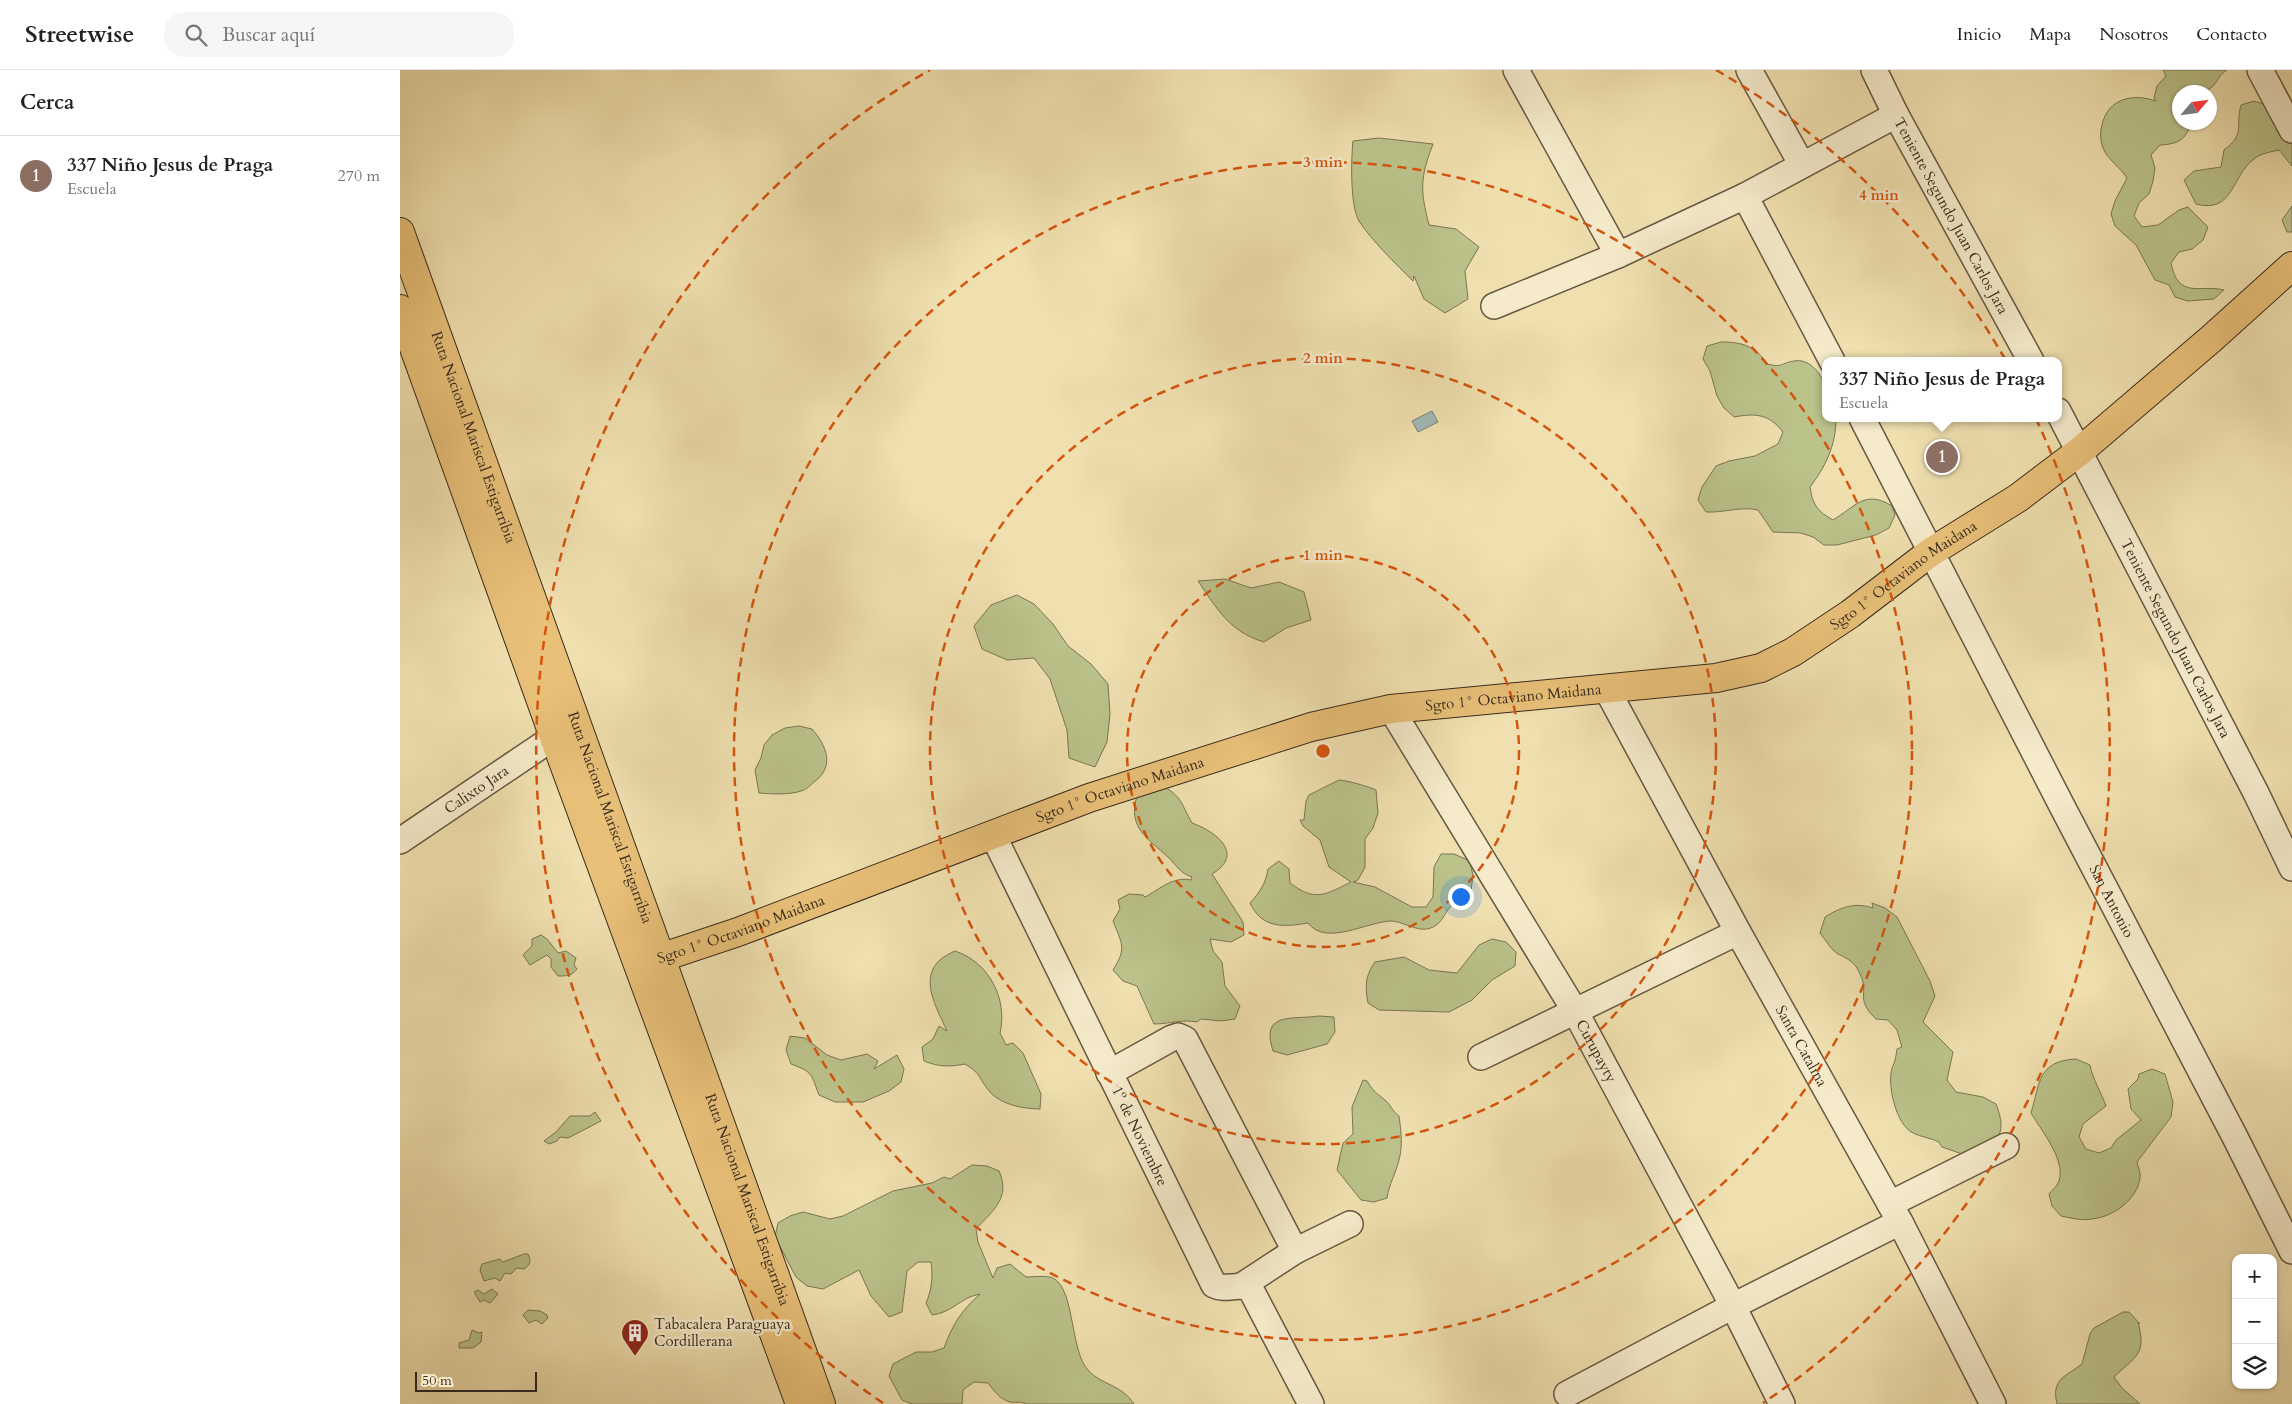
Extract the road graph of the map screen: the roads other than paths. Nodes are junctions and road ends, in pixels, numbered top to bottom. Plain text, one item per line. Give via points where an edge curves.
1 (1516, 70) edge
2 (1749, 70) edge
3 (2260, 70) edge
4 (1878, 71) edge
5 (1896, 115) junction
6 (2292, 130) edge
7 (1802, 165) junction
8 (1744, 196) junction
9 (400, 232) edge
10 (1618, 255) junction
11 (2292, 266) edge
12 (1494, 306) dead end
13 (400, 308) edge
14 (1830, 357) edge
15 (2029, 357) edge
16 (2062, 418) edge
17 (1864, 422) edge
18 (2080, 451) junction
19 (1931, 552) junction
20 (1606, 688) junction
21 (1391, 709) junction
22 (554, 737) junction
23 (993, 835) junction
24 (400, 841) edge
25 (2292, 868) edge
26 (1738, 932) junction
27 (650, 961) junction
28 (1575, 1011) junction
29 (1481, 1057) dead end
30 (1110, 1073) junction
31 (2006, 1146) dead end
32 (1895, 1213) junction
33 (1350, 1224) dead end
34 (1295, 1251) junction
35 (2292, 1252) edge
36 (1243, 1285) junction
37 (1733, 1306) junction
38 (1567, 1394) dead end
39 (800, 1404) edge
40 (821, 1404) edge
41 (1311, 1404) edge
42 (1782, 1404) edge
43 (1992, 1404) edge

1 - 10 street
2 - 7 street
3 - 6 street
4 - 5 street, Teniente Segundo Juan Carlos Jara
5 - 7 street
5 - 15 street, Teniente Segundo Juan Carlos Jara
7 - 8 street
8 - 10 street
8 - 14 street
9 - 27 main road, Ruta Nacional Mariscal Estigarribia
10 - 12 street
11 - 18 main road, Sgto 1° Octaviano Maidana
13 - 22 main road, Ruta Nacional Mariscal Estigarribia
16 - 18 street, Teniente Segundo Juan Carlos Jara
17 - 19 street, San Antonio
18 - 19 main road, Sgto 1° Octaviano Maidana via 2018,498
18 - 25 street, Teniente Segundo Juan Carlos Jara
19 - 20 main road, Sgto 1° Octaviano Maidana via 1850,614 1793,652 1761,668 1716,678
19 - 35 street, San Antonio
20 - 21 main road, Sgto 1° Octaviano Maidana
20 - 26 street, Santa Catalina
21 - 23 main road, Sgto 1° Octaviano Maidana via 1311,727 1209,759 1089,798
21 - 28 street, Curupayty
22 - 24 street, Calixto Jara
22 - 27 main road, Ruta Nacional Mariscal Estigarribia
23 - 27 main road, Sgto 1° Octaviano Maidana via 738,932
23 - 30 street, 1º de Noviembre
26 - 28 street
26 - 32 street, Santa Catalina
27 - 39 main road, Ruta Nacional Mariscal Estigarribia
27 - 40 main road, Ruta Nacional Mariscal Estigarribia
28 - 29 street
28 - 37 street, Curupayty
30 - 34 street via 1172,1038 1185,1039
30 - 36 street, 1º de Noviembre via 1214,1285 1224,1288
31 - 32 street
32 - 37 street
32 - 43 street, Santa Catalina
33 - 34 street
34 - 36 street
36 - 41 street via 1250,1288
37 - 38 street
37 - 42 street, Curupayty

